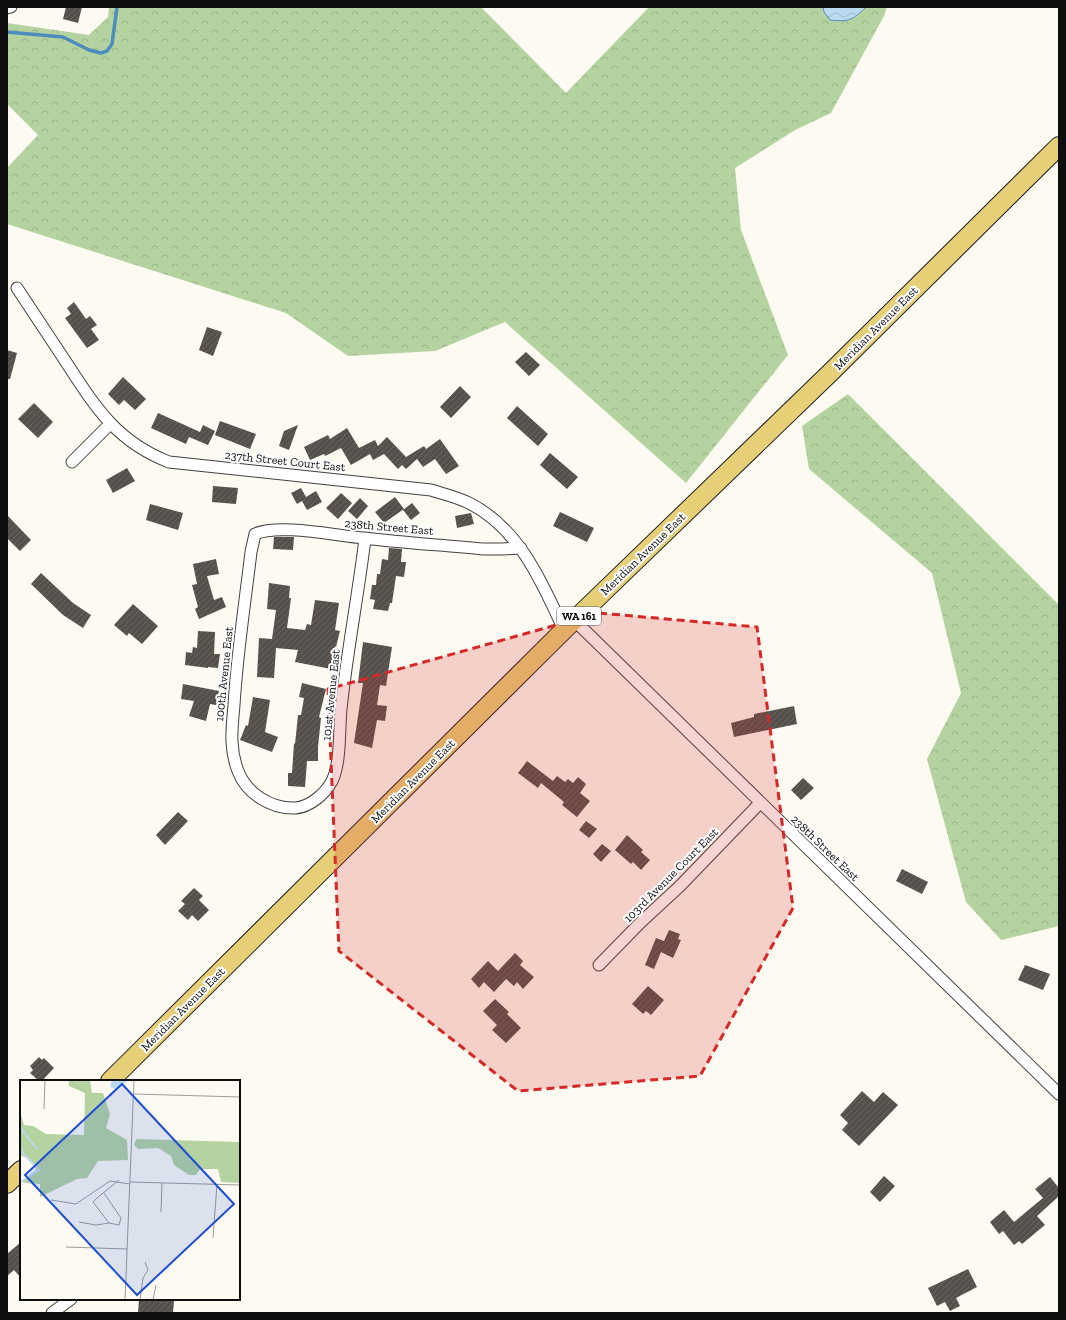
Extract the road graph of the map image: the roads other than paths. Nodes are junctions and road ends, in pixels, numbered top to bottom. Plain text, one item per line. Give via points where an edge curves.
1 (11, 7) edge
2 (7, 8) edge
3 (1059, 146) edge
4 (17, 288) dead end
5 (110, 424) junction
6 (72, 462) dead end
7 (255, 534) joint
8 (365, 539) junction
9 (521, 548) junction
10 (569, 625) junction
11 (269, 803) joint
12 (760, 803) junction
13 (599, 965) dead end
14 (111, 1080) edge
15 (1059, 1094) edge
16 (20, 1171) edge
17 (7, 1184) edge
18 (70, 1300) edge
19 (52, 1313) edge

1 - 2 street
3 - 10 main road, Meridian Avenue East / WA 161 via 836,367
4 - 5 street, 237th Street Court East via 93,404
5 - 6 street
5 - 9 street, 237th Street Court East via 143,449 169,462 431,490 451,496 469,503 497,522
7 - 8 street, 238th Street East via 263,530 295,530
7 - 11 street, 100th Avenue East via 235,680 231,742 238,771 244,782 252,792
8 - 9 street, 238th Street East via 483,549
8 - 11 street, 101st Avenue East via 348,647 337,764 332,781 319,796 303,807 287,808
9 - 10 street, 237th Street Court East
10 - 12 street, 238th Street East
10 - 14 main road, Meridian Avenue East / WA 161
12 - 13 street, 103rd Avenue Court East
12 - 15 street, 238th Street East
16 - 17 main road
18 - 19 street

